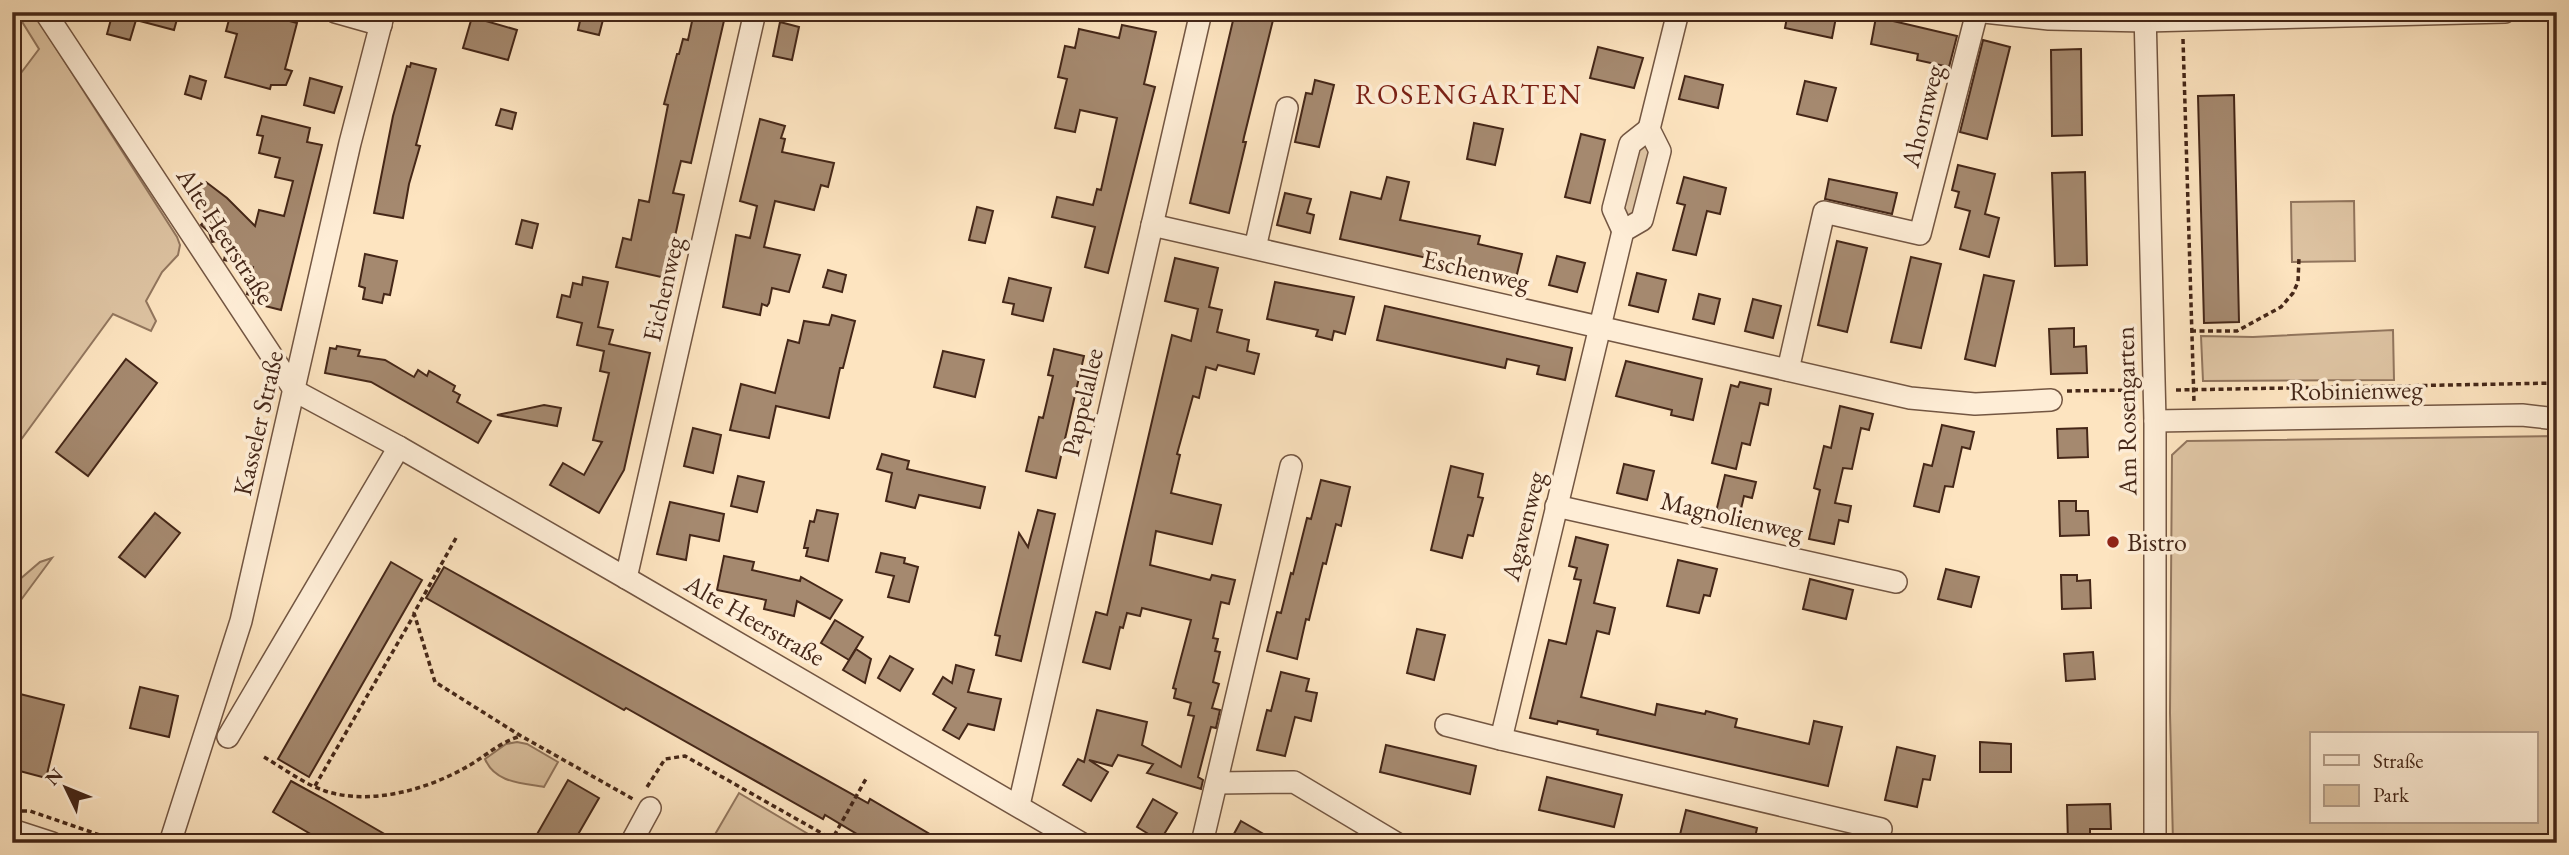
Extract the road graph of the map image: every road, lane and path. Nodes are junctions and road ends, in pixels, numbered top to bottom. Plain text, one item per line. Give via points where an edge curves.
1 (45, 12) edge
2 (335, 12) edge
3 (755, 12) edge
4 (1201, 12) edge
5 (1678, 12) edge
6 (1978, 12) edge
7 (1984, 12) edge
8 (2505, 12) edge
9 (2145, 17) edge
10 (382, 18) edge
11 (2183, 20) junction
12 (1287, 108) dead end
13 (1649, 129) junction
14 (1152, 225) junction
15 (1623, 231) junction
16 (1255, 248) junction
17 (2299, 258) dead end
18 (1601, 327) junction
19 (2192, 331) junction
20 (1788, 370) junction
21 (2557, 383) edge
22 (2193, 389) junction
23 (2155, 390) junction
24 (295, 391) junction
25 (2051, 400) joint
26 (2557, 419) edge
27 (2155, 421) junction
28 (2194, 421) junction
29 (399, 447) junction
30 (1291, 466) dead end
31 (1556, 506) junction
32 (456, 538) dead end
33 (626, 578) junction
34 (1896, 582) dead end
35 (415, 615) junction
36 (1446, 724) dead end
37 (521, 736) junction
38 (228, 737) dead end
39 (1501, 739) junction
40 (264, 757) dead end
41 (867, 777) dead end
42 (1217, 783) junction
43 (315, 786) junction
44 (644, 805) junction
45 (1019, 805) junction
46 (14, 820) edge
47 (1881, 829) dead end
48 (111, 838) edge
49 (831, 841) edge
50 (52, 843) edge
51 (124, 843) edge
52 (170, 843) edge
53 (631, 843) edge
54 (1081, 843) edge
55 (1202, 843) edge
56 (1396, 843) edge
57 (2155, 843) edge

1 - 24 street, Alte Heerstraße
2 - 10 street
3 - 33 street, Eichenweg
4 - 14 street, Pappelallee
5 - 13 street
6 - 20 street, Ahornweg via 1920,234 1825,212
7 - 9 street via 2049,19
8 - 11 street
9 - 11 street
9 - 23 street, Am Rosengarten
10 - 24 street, Kasseler Straße via 349,143
11 - 19 path
12 - 16 street
13 - 15 street via 1630,144 1613,209
13 - 15 street via 1660,150 1642,220
14 - 16 street, Eschenweg
14 - 45 street, Pappelallee
15 - 18 street
16 - 18 street, Eschenweg
17 - 19 path via 2298,282 2281,307 2237,331
18 - 20 street, Eschenweg
18 - 31 street, Agavenweg
19 - 22 path
20 - 25 street, Eschenweg via 1910,398 1975,404
21 - 22 path
22 - 23 path
22 - 28 path
23 - 25 path via 2053,391
23 - 27 street, Am Rosengarten
24 - 29 street, Alte Heerstraße
24 - 52 street, Kasseler Straße via 241,621
26 - 28 street, Robinienweg via 2522,415
27 - 28 street, Robinienweg
27 - 57 street, Am Rosengarten
29 - 33 street, Alte Heerstraße
29 - 38 street
30 - 42 street
31 - 34 street, Magnolienweg
31 - 39 street, Agavenweg
32 - 35 path
33 - 45 street, Alte Heerstraße
35 - 37 path via 435,682
35 - 43 path
36 - 39 street
37 - 43 path via 436,782 404,791 349,796
37 - 44 path
39 - 47 street
40 - 43 path
41 - 49 path
42 - 55 street
42 - 56 street via 1294,782
44 - 49 path via 665,759 685,756
44 - 53 street
45 - 54 street, Alte Heerstraße
46 - 48 path via 30,811
46 - 50 street
48 - 51 path

